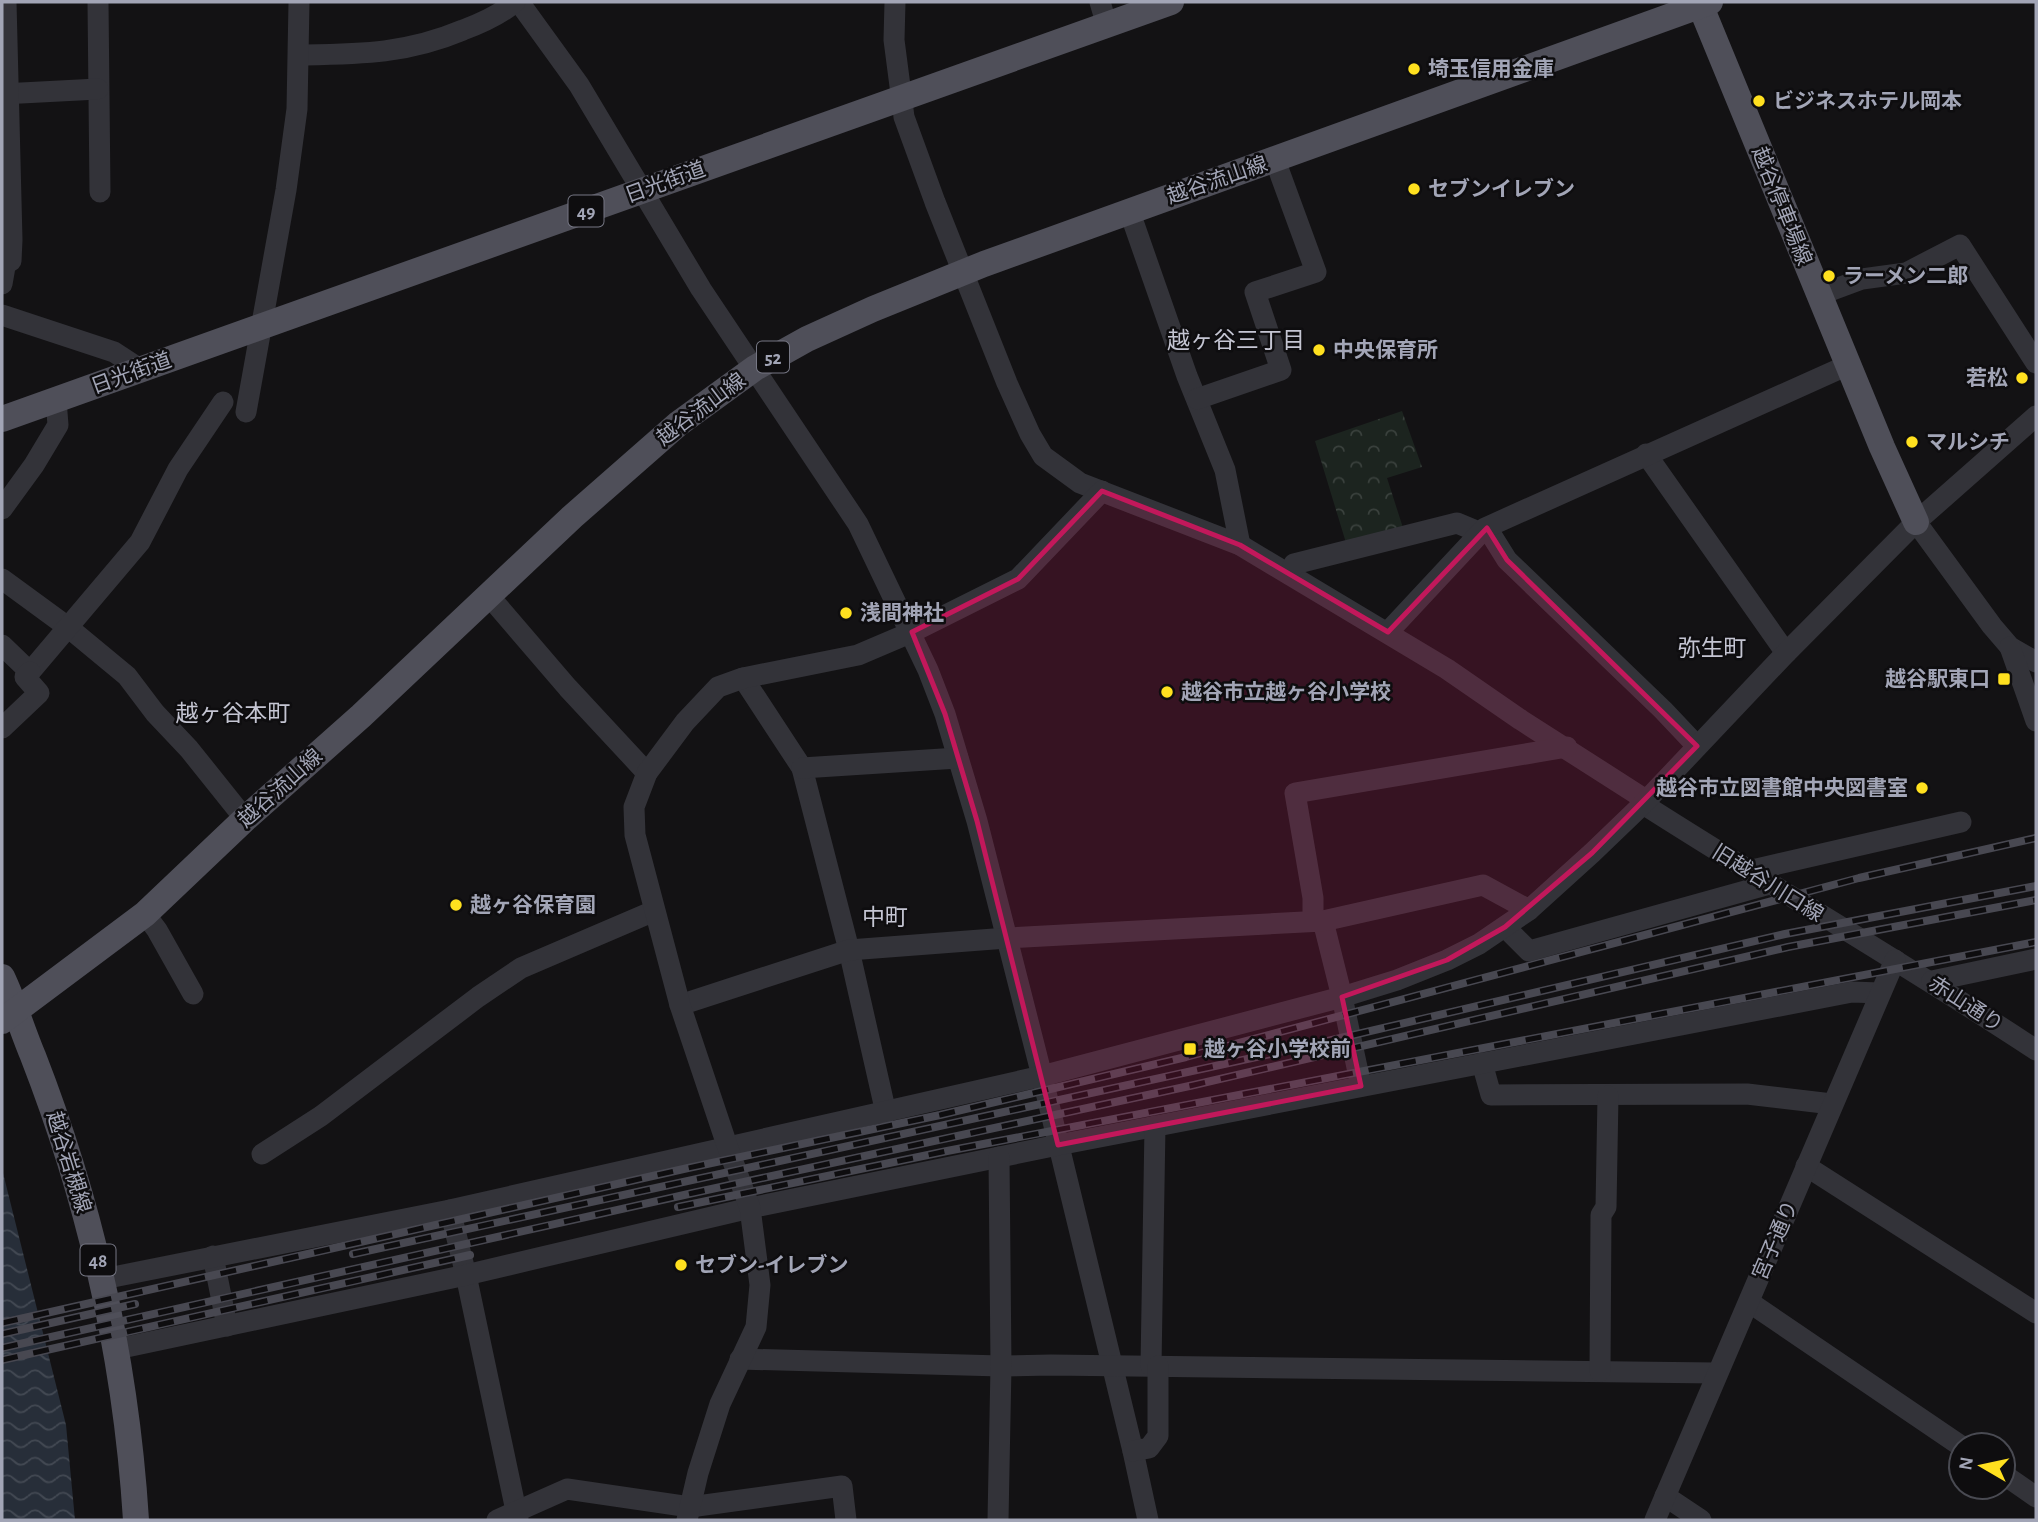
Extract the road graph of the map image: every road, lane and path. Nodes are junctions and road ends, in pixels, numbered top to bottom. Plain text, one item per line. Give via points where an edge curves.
1 (6, 2) edge
2 (98, 2) edge
3 (299, 2) edge
4 (895, 2) edge
5 (1171, 2) edge
6 (1703, 3) edge
7 (526, 5) edge
8 (1104, 14) edge
9 (299, 55) junction
10 (98, 89) junction
11 (5, 93) edge
12 (901, 97) junction
13 (1275, 159) junction
14 (642, 190) junction
15 (100, 192) dead end
16 (1129, 210) junction
17 (962, 273) junction
18 (2, 284) edge
19 (1819, 295) junction
20 (2, 315) edge
21 (262, 326) junction
22 (2036, 363) edge
23 (1848, 365) junction
24 (755, 368) junction
25 (141, 369) junction
26 (1197, 399) junction
27 (56, 400) junction
28 (223, 402) dead end
29 (246, 412) dead end
30 (2036, 416) edge
31 (2, 419) edge
32 (1646, 454) junction
33 (1102, 491) junction
34 (2, 509) edge
35 (1916, 522) junction
36 (1484, 530) junction
37 (1240, 545) junction
38 (1289, 574) junction
39 (2, 579) edge
40 (489, 596) junction
41 (69, 628) junction
42 (912, 632) junction
43 (1388, 632) junction
44 (2, 645) edge
45 (2010, 647) junction
46 (1786, 653) junction
47 (2036, 662) edge
48 (30, 672) junction
49 (743, 678) junction
50 (2035, 709) edge
51 (2, 728) edge
52 (1697, 746) junction
53 (1567, 747) junction
54 (958, 758) junction
55 (802, 768) junction
56 (647, 773) junction
57 (1644, 802) junction
58 (245, 819) junction
59 (1961, 822) dead end
60 (1748, 871) junction
61 (1770, 884) junction
62 (1529, 910) junction
63 (654, 911) junction
64 (145, 914) junction
65 (1318, 921) junction
66 (1505, 927) junction
67 (1007, 938) junction
68 (849, 950) junction
69 (2036, 959) edge
70 (1895, 960) junction
71 (2, 977) edge
72 (1932, 981) junction
73 (1880, 993) junction
74 (193, 994) dead end
75 (1342, 997) junction
76 (680, 1005) junction
77 (8, 1016) edge
78 (2036, 1050) edge
79 (1482, 1063) junction
80 (1042, 1076) junction
81 (1360, 1086) junction
82 (1608, 1096) junction
83 (1832, 1104) junction
84 (886, 1113) junction
85 (1155, 1126) junction
86 (1058, 1145) junction
87 (728, 1148) junction
88 (262, 1154) dead end
89 (999, 1157) junction
90 (1806, 1166) junction
91 (750, 1208) junction
92 (450, 1210) junction
93 (213, 1256) junction
94 (466, 1275) junction
95 (103, 1279) junction
96 (1749, 1301) junction
97 (2036, 1313) edge
98 (226, 1326) junction
99 (117, 1349) junction
100 (740, 1359) junction
101 (1001, 1366) junction
102 (1112, 1366) junction
103 (1154, 1366) junction
104 (1600, 1371) junction
105 (1716, 1373) junction
106 (1947, 1436) edge
107 (1133, 1451) junction
108 (2017, 1484) edge
109 (1665, 1496) junction
110 (2036, 1497) edge
111 (688, 1514) edge
112 (510, 1517) edge
113 (136, 1520) edge
114 (846, 1520) edge
115 (998, 1520) edge
116 (1148, 1520) edge
117 (1655, 1520) edge
118 (1701, 1520) edge

1 - 11 street
2 - 10 street
3 - 9 street
4 - 12 street, 旧越谷川口線
5 - 8 main road, 日光街道 / 49
6 - 13 main road, 越谷流山線 / 52
6 - 19 main road, 越谷停車場線
7 - 9 street via 440,40 395,51
7 - 14 street
8 - 12 main road, 日光街道 / 49
9 - 21 street via 286,190
10 - 11 street
10 - 15 street
11 - 18 street via 11,261 6,261
12 - 14 main road, 日光街道 / 49
12 - 17 street, 旧越谷川口線 via 904,117
13 - 16 main road, 越谷流山線 / 52
13 - 26 street via 1316,272 1255,292 1281,370
14 - 21 main road, 日光街道 / 49
14 - 24 street
16 - 17 main road, 越谷流山線 / 52
16 - 26 street
17 - 24 main road, 越谷流山線 / 52 via 825,331
17 - 33 street, 旧越谷川口線 via 1043,456 1080,483
19 - 22 street via 1862,279 1906,273 1960,245
19 - 23 main road, 越谷停車場線
20 - 25 street via 114,352
21 - 25 main road, 日光街道 / 49
21 - 29 street
23 - 32 street
23 - 35 main road, 越谷停車場線
24 - 40 main road, 越谷流山線 / 52 via 678,424
24 - 42 street via 858,524
25 - 27 main road, 日光街道 / 49
26 - 37 street via 1225,470
27 - 31 main road, 日光街道 / 49
27 - 34 street via 58,425
28 - 41 street via 178,469 140,542
30 - 35 street
32 - 36 street
32 - 46 street
33 - 37 street, 旧越谷川口線
33 - 42 street via 1018,579
35 - 45 street
35 - 46 street
36 - 38 street via 1457,523 1294,564
36 - 43 street
36 - 52 street via 1507,560
37 - 38 street, 旧越谷川口線
38 - 43 street, 旧越谷川口線
39 - 41 street
40 - 56 street
40 - 58 main road, 越谷流山線 / 52
41 - 48 street
41 - 58 street via 127,676
42 - 49 street via 858,655
42 - 54 street
43 - 53 street, 旧越谷川口線
44 - 48 street
45 - 47 street
45 - 50 street
46 - 52 street
48 - 51 street via 25,677 39,693
49 - 55 street
49 - 56 street via 718,687
52 - 57 street
53 - 57 street, 旧越谷川口線
53 - 65 street via 1295,793
54 - 55 street
54 - 67 street
55 - 68 street
56 - 63 street via 634,807 635,835
57 - 60 street, 旧越谷川口線
57 - 62 street
58 - 64 main road, 越谷流山線 / 52
59 - 60 street
60 - 61 street, 旧越谷川口線
61 - 66 street via 1529,951
61 - 70 street, 旧越谷川口線
62 - 65 street via 1483,885
62 - 66 street
63 - 76 street
63 - 88 street via 521,968 321,1116
64 - 74 street
64 - 77 main road, 越谷流山線 / 52
65 - 67 street
65 - 75 street
66 - 75 street via 1447,960
67 - 68 street
67 - 80 street
68 - 76 street
68 - 84 street
69 - 72 street
70 - 72 street, 赤山通り
70 - 73 street, 宮子通り
71 - 77 main road, 越谷岩槻線 / 48
72 - 78 street, 赤山通り
73 - 79 street via 1852,992
73 - 83 street, 宮子通り
75 - 80 street
75 - 81 street
76 - 87 street
77 - 95 main road, 越谷岩槻線 / 48 via 53,1109
79 - 81 street
79 - 82 street via 1491,1095
80 - 84 street
80 - 86 street
81 - 85 street
82 - 83 street via 1747,1094
82 - 104 street via 1606,1207 1601,1215
83 - 90 street, 宮子通り
84 - 87 street
85 - 86 street
85 - 103 street
86 - 89 street
86 - 102 street
87 - 91 street
87 - 92 street
89 - 91 street
89 - 101 street
90 - 96 street, 宮子通り
90 - 97 street
91 - 94 street
91 - 100 street via 760,1285 756,1327
92 - 93 street
92 - 94 street
93 - 95 street
93 - 98 street
94 - 98 street
94 - 112 street
95 - 99 main road, 越谷岩槻線 / 48
96 - 105 street, 宮子通り
96 - 106 street
98 - 99 street
99 - 113 main road, 越谷岩槻線 / 48
100 - 101 street
100 - 111 street via 720,1404
101 - 102 street
101 - 115 street
102 - 103 street
102 - 107 street
103 - 104 street
103 - 107 street via 1158,1436 1149,1448
104 - 105 street
105 - 109 street, 宮子通り
107 - 116 street
108 - 110 street
109 - 117 street, 宮子通り
109 - 118 street
111 - 112 street via 567,1489
111 - 114 street via 842,1486

